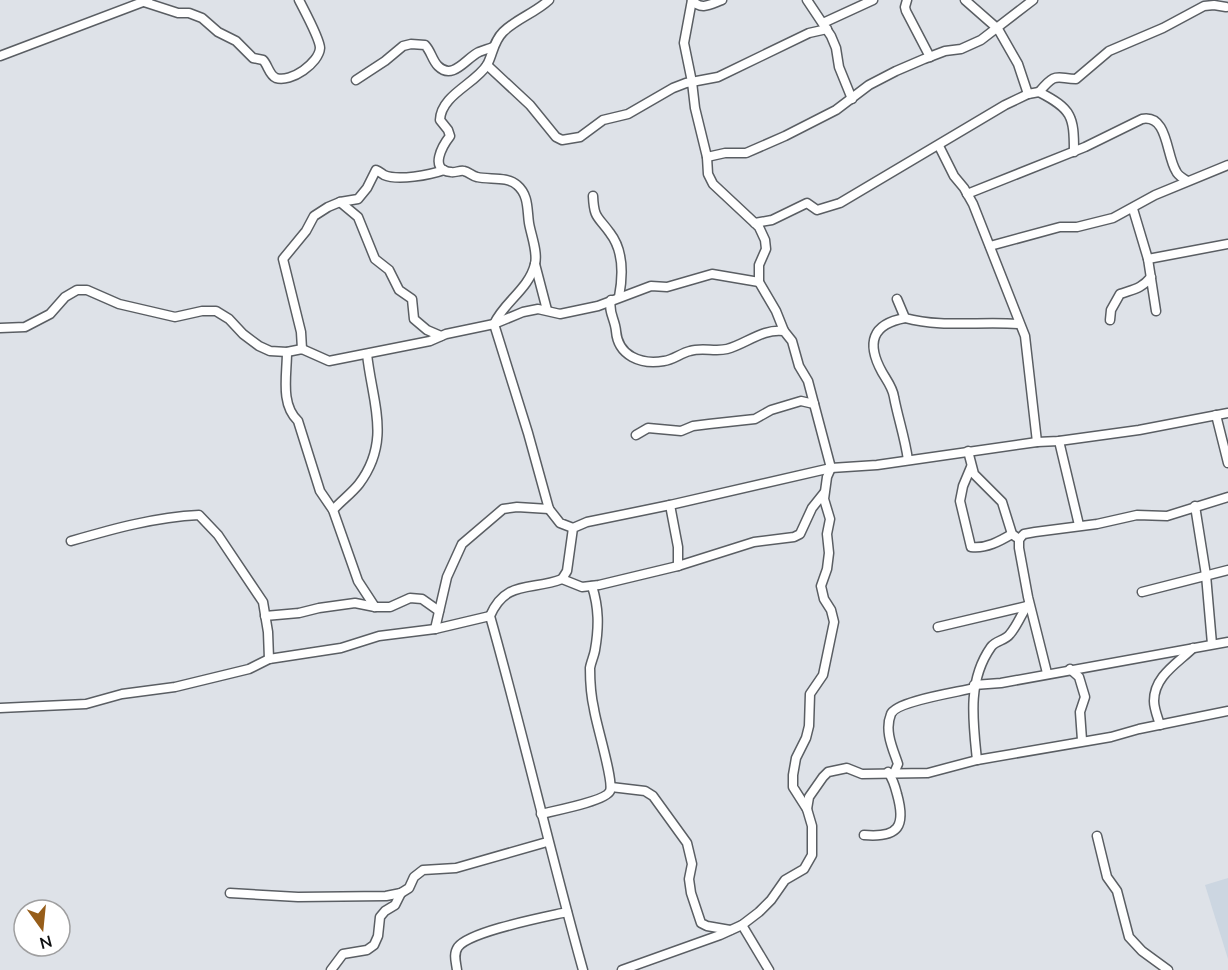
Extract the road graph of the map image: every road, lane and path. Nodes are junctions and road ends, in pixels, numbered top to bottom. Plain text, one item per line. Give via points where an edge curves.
1 (299, 0) edge
2 (549, 0) edge
3 (692, 0) edge
4 (722, 0) edge
5 (807, 0) edge
6 (873, 0) edge
7 (907, 0) edge
8 (965, 0) edge
9 (1033, 0) edge
10 (146, 1) edge
11 (1225, 6) edge
12 (825, 26) junction
13 (998, 29) junction
14 (493, 47) junction
15 (0, 56) edge
16 (930, 57) junction
17 (487, 65) junction
18 (356, 80) dead end
19 (692, 82) junction
20 (1039, 92) junction
21 (1028, 94) junction
22 (852, 99) junction
23 (939, 146) junction
24 (1074, 152) junction
25 (707, 157) junction
26 (1228, 165) edge
27 (444, 170) junction
28 (1187, 181) junction
29 (967, 194) junction
30 (593, 196) dead end
31 (340, 202) junction
32 (1132, 209) junction
33 (755, 223) junction
34 (1228, 244) edge
35 (990, 246) junction
36 (1148, 259) junction
37 (535, 264) junction
38 (1151, 277) junction
39 (759, 282) junction
40 (615, 298) junction
41 (897, 299) dead end
42 (547, 310) junction
43 (1156, 311) dead end
44 (905, 318) junction
45 (1110, 320) dead end
46 (494, 324) junction
47 (1018, 324) junction
48 (0, 328) edge
49 (784, 331) junction
50 (441, 336) junction
51 (302, 349) junction
52 (287, 352) junction
53 (367, 354) junction
54 (814, 404) junction
55 (1228, 413) edge
56 (1216, 415) junction
57 (636, 435) dead end
58 (1059, 441) junction
59 (1037, 442) junction
60 (968, 451) junction
61 (908, 460) junction
62 (1228, 463) edge
63 (971, 467) junction
64 (831, 468) junction
65 (824, 493) junction
66 (1228, 497) edge
67 (670, 505) junction
68 (1196, 506) junction
69 (549, 509) junction
70 (333, 510) junction
71 (1079, 525) junction
72 (573, 528) junction
73 (1016, 537) junction
74 (71, 541) dead end
75 (678, 566) junction
76 (1228, 570) edge
77 (1206, 575) junction
78 (562, 579) junction
79 (592, 586) junction
80 (1142, 592) dead end
81 (1028, 605) junction
82 (375, 607) junction
83 (439, 611) junction
84 (265, 616) junction
85 (490, 616) junction
86 (938, 627) dead end
87 (435, 629) junction
88 (1228, 642) edge
89 (1212, 644) junction
90 (1194, 648) junction
91 (269, 659) junction
92 (1070, 669) junction
93 (1047, 673) junction
94 (974, 687) junction
95 (0, 708) edge
96 (1228, 711) edge
97 (1160, 725) junction
98 (1082, 740) junction
99 (977, 760) junction
100 (891, 773) junction
101 (611, 787) junction
102 (807, 809) junction
103 (541, 814) junction
104 (864, 835) dead end
105 (1096, 837) dead end
106 (548, 842) junction
107 (230, 893) dead end
108 (401, 893) junction
109 (567, 912) junction
110 (742, 925) junction
111 (730, 930) junction
112 (331, 970) edge
113 (457, 970) edge
114 (583, 970) edge
115 (622, 970) edge
116 (769, 970) edge
117 (1168, 970) edge

1 - 10 street via 320,50 297,74 278,79 271,75 263,60 253,58 202,18
2 - 14 street via 503,31
3 - 4 street via 703,7
3 - 19 street via 684,43
5 - 12 street
6 - 12 street
7 - 16 street via 906,11
8 - 13 street
9 - 13 street
10 - 15 street
11 - 20 street via 1204,6 1109,51 1076,79 1055,78
12 - 19 street via 718,77
12 - 22 street
13 - 16 street via 961,50
13 - 21 street via 1018,64
14 - 17 street
14 - 18 street via 478,52 452,71 438,65 425,45 411,44
16 - 22 street via 869,85
17 - 19 street via 562,140 580,137 603,120 628,114 656,96
17 - 27 street via 446,103 440,114 450,136 439,152 439,164
19 - 25 street
20 - 21 street
20 - 24 street via 1053,99 1072,119
21 - 23 street via 957,132
22 - 25 street via 810,124 746,153
23 - 29 street
23 - 33 street via 840,203 817,210 807,203 772,220
24 - 28 street via 1148,117 1160,127 1176,171
24 - 29 street
25 - 33 street via 713,184
26 - 28 street
27 - 31 street via 412,177 384,175 376,170 358,198
27 - 37 street via 518,185 529,210
28 - 32 street
29 - 35 street
30 - 40 street via 597,218 619,249 622,278
31 - 50 street via 360,220 375,259 388,270 399,290 412,299 414,319
31 - 51 street via 314,216 283,259
32 - 35 street via 1113,218
32 - 36 street
33 - 39 street via 766,249 759,265
34 - 36 street
35 - 47 street
36 - 38 street
37 - 42 street
37 - 46 street via 519,293
38 - 43 street
38 - 45 street via 1137,290 1120,294
39 - 40 street via 712,274 667,287 651,285
39 - 49 street
40 - 42 street via 561,314
40 - 49 street via 609,308 620,346 633,358 649,362 666,361 700,349 725,350 769,331
41 - 44 street
42 - 46 street via 523,312
44 - 47 street via 930,324
44 - 61 street via 884,323 873,348 894,396
46 - 50 street
46 - 69 street
47 - 59 street via 1025,336
48 - 52 street via 25,327 50,314 65,297 77,290 87,290 119,304 175,317 216,311 259,346
49 - 54 street via 792,341
50 - 53 street
51 - 52 street
51 - 53 street via 329,361
52 - 70 street via 286,402 302,430 320,491
53 - 70 street via 378,445 359,484
54 - 57 street via 801,401 755,419 709,423 681,431 648,428
54 - 64 street
55 - 56 street
56 - 58 street
56 - 62 street
58 - 59 street
58 - 71 street
59 - 60 street
60 - 61 street
60 - 63 street
61 - 64 street
63 - 73 street via 1002,502
63 - 73 street via 960,501 971,547
64 - 65 street
64 - 67 street
65 - 75 street via 800,534 754,542
65 - 102 street via 830,524 827,568 821,586 834,622 823,675 810,694 809,726 793,775 793,787
66 - 68 street
67 - 72 street
67 - 75 street
68 - 71 street via 1167,516 1137,515
68 - 77 street
69 - 72 street via 560,523
69 - 83 street via 503,509 462,544 447,577
70 - 82 street via 358,581
71 - 73 street
72 - 78 street via 567,571
73 - 81 street
74 - 84 street via 124,525 199,515 245,574 263,602
75 - 79 street
76 - 77 street
77 - 80 street
77 - 89 street
78 - 79 street via 582,587
78 - 85 street via 507,593
79 - 101 street via 599,615 590,665 591,686
81 - 86 street
81 - 93 street
81 - 94 street via 1008,637 994,643 982,661
82 - 83 street via 390,607 410,598 422,599
82 - 84 street via 355,603
83 - 87 street
84 - 91 street
85 - 87 street
85 - 103 street
87 - 91 street via 379,636 341,648
88 - 89 street
89 - 90 street
90 - 92 street
90 - 97 street via 1159,682 1154,702
91 - 95 street via 249,669 86,704
92 - 93 street
92 - 98 street via 1079,677 1084,697 1080,712
93 - 94 street
94 - 99 street via 972,713
94 - 100 street via 894,709 891,748 897,764
96 - 97 street
97 - 98 street
98 - 99 street
99 - 100 street via 928,772
100 - 102 street via 862,774 846,768 828,772 809,797
100 - 104 street via 901,804 900,823 883,835
101 - 103 street via 608,794 595,800
101 - 111 street via 645,791 653,796 687,843 692,864 691,893 701,923
102 - 110 street via 813,826 812,855 804,869 786,880 771,900
103 - 106 street
105 - 117 street via 1129,936
106 - 108 street via 456,868 423,870
106 - 109 street
107 - 108 street via 298,897
108 - 112 street via 380,917 374,945 343,954
109 - 113 street via 467,939 455,955
109 - 114 street
110 - 111 street
110 - 116 street
111 - 115 street

